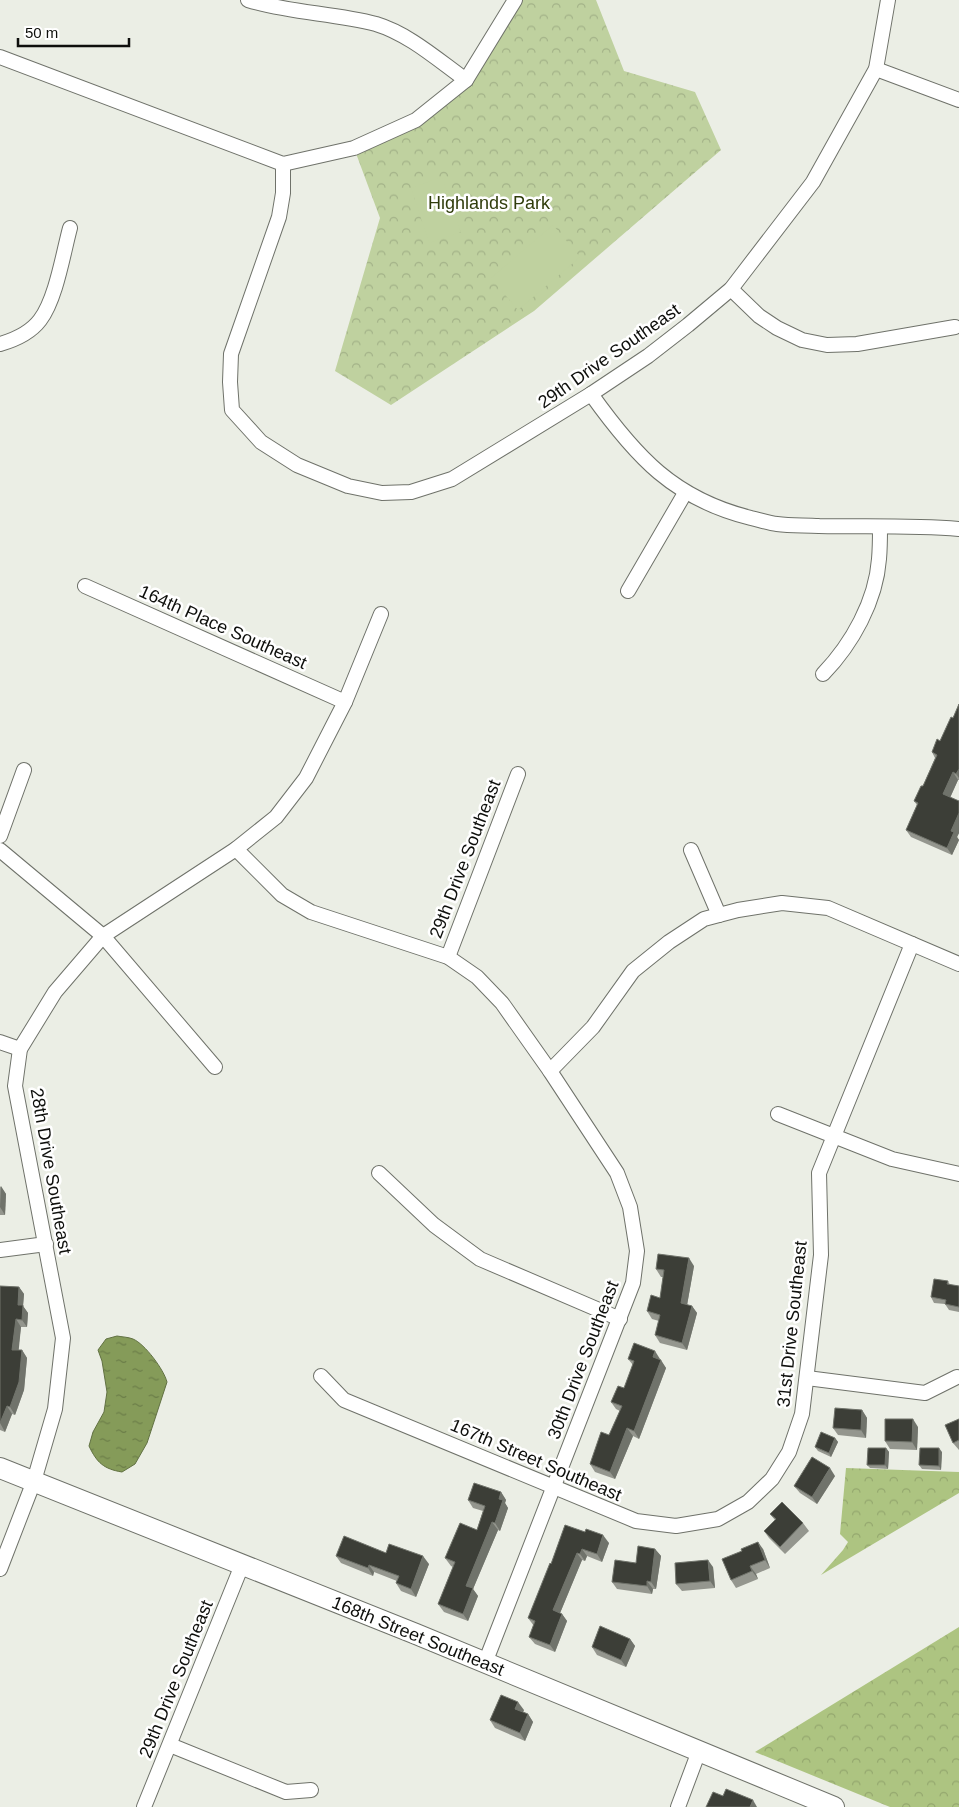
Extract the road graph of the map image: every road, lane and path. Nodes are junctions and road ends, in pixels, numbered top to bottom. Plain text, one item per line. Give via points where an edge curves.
1 (248, 0) edge
2 (515, 0) edge
3 (888, 0) edge
4 (0, 57) edge
5 (876, 69) junction
6 (466, 80) junction
7 (959, 100) edge
8 (283, 164) junction
9 (70, 228) dead end
10 (731, 289) junction
11 (955, 327) dead end
12 (0, 344) edge
13 (591, 394) junction
14 (685, 493) junction
15 (880, 528) junction
16 (959, 529) edge
17 (85, 586) dead end
18 (628, 591) dead end
19 (381, 614) dead end
20 (823, 674) dead end
21 (345, 702) junction
22 (24, 770) dead end
23 (518, 774) dead end
24 (0, 836) edge
25 (236, 849) junction
26 (0, 850) edge
27 (691, 850) dead end
28 (719, 915) junction
29 (103, 936) junction
30 (912, 944) junction
31 (448, 957) junction
32 (959, 964) edge
33 (0, 1042) edge
34 (20, 1049) junction
35 (215, 1067) dead end
36 (550, 1071) junction
37 (778, 1114) dead end
38 (833, 1136) junction
39 (379, 1173) dead end
40 (959, 1174) edge
41 (46, 1244) junction
42 (0, 1250) edge
43 (620, 1319) junction
44 (321, 1376) dead end
45 (957, 1377) dead end
46 (807, 1378) junction
47 (0, 1468) edge
48 (34, 1481) junction
49 (554, 1487) junction
50 (748, 1502) joint
51 (242, 1565) junction
52 (0, 1569) edge
53 (485, 1663) junction
54 (170, 1745) junction
55 (699, 1751) junction
56 (311, 1790) dead end
57 (144, 1807) edge
58 (678, 1807) edge
59 (834, 1807) edge

1 - 6 street via 270,7 377,25 406,38
2 - 6 street
3 - 5 street, 29th Drive Southeast
4 - 8 street
5 - 7 street
5 - 10 street, 29th Drive Southeast via 813,182
6 - 8 street via 416,120 354,148
8 - 13 street, 29th Drive Southeast via 279,217 231,354 232,410 261,442 298,465 348,486 382,493 411,492 452,479
9 - 12 street via 51,299 40,321 20,337
10 - 11 street via 777,328 802,340 827,345 857,344
10 - 13 street, 29th Drive Southeast via 648,356
13 - 14 street via 646,463
14 - 15 street via 730,513 777,524
14 - 18 street
15 - 16 street
15 - 20 street via 879,560 860,624 838,659
17 - 21 street, 164th Place Southeast
19 - 21 street, 28th Drive Southeast
21 - 25 street, 28th Drive Southeast via 306,778 276,817
22 - 24 street
23 - 31 street, 29th Drive Southeast
25 - 29 street, 28th Drive Southeast
25 - 31 street, 30th Drive Southeast via 282,895 311,912
26 - 29 street
27 - 28 street
28 - 30 street via 782,903 828,908
28 - 36 street via 704,919 634,970 593,1027
29 - 34 street, 28th Drive Southeast via 55,992
29 - 35 street
30 - 32 street
30 - 38 street, 31st Drive Southeast
31 - 36 street, 30th Drive Southeast via 477,976 502,1003
33 - 34 street
34 - 41 street, 28th Drive Southeast via 16,1086
36 - 43 street, 30th Drive Southeast via 617,1173 630,1207 637,1250 633,1283
37 - 38 street
38 - 40 street via 892,1160
38 - 46 street, 31st Drive Southeast via 819,1172 821,1255
39 - 43 street via 434,1226 480,1259
41 - 42 street
41 - 48 street, 28th Drive Southeast via 62,1338 56,1409
43 - 49 street, 30th Drive Southeast
44 - 49 street, 167th Street Southeast via 344,1400
45 - 46 street via 925,1393
46 - 50 street, 31st Drive Southeast via 802,1414 789,1452 772,1479
47 - 48 street, 168th Street Southeast
48 - 51 street, 168th Street Southeast
48 - 52 street, 28th Drive Southeast
49 - 50 street, 167th Street Southeast via 636,1521 676,1526 718,1519
49 - 53 street, 30th Drive Southeast
51 - 53 street, 168th Street Southeast
51 - 54 street, 29th Drive Southeast
53 - 55 street, 168th Street Southeast
54 - 56 street via 286,1792
54 - 57 street, 29th Drive Southeast
55 - 58 street
55 - 59 street, 168th Street Southeast

